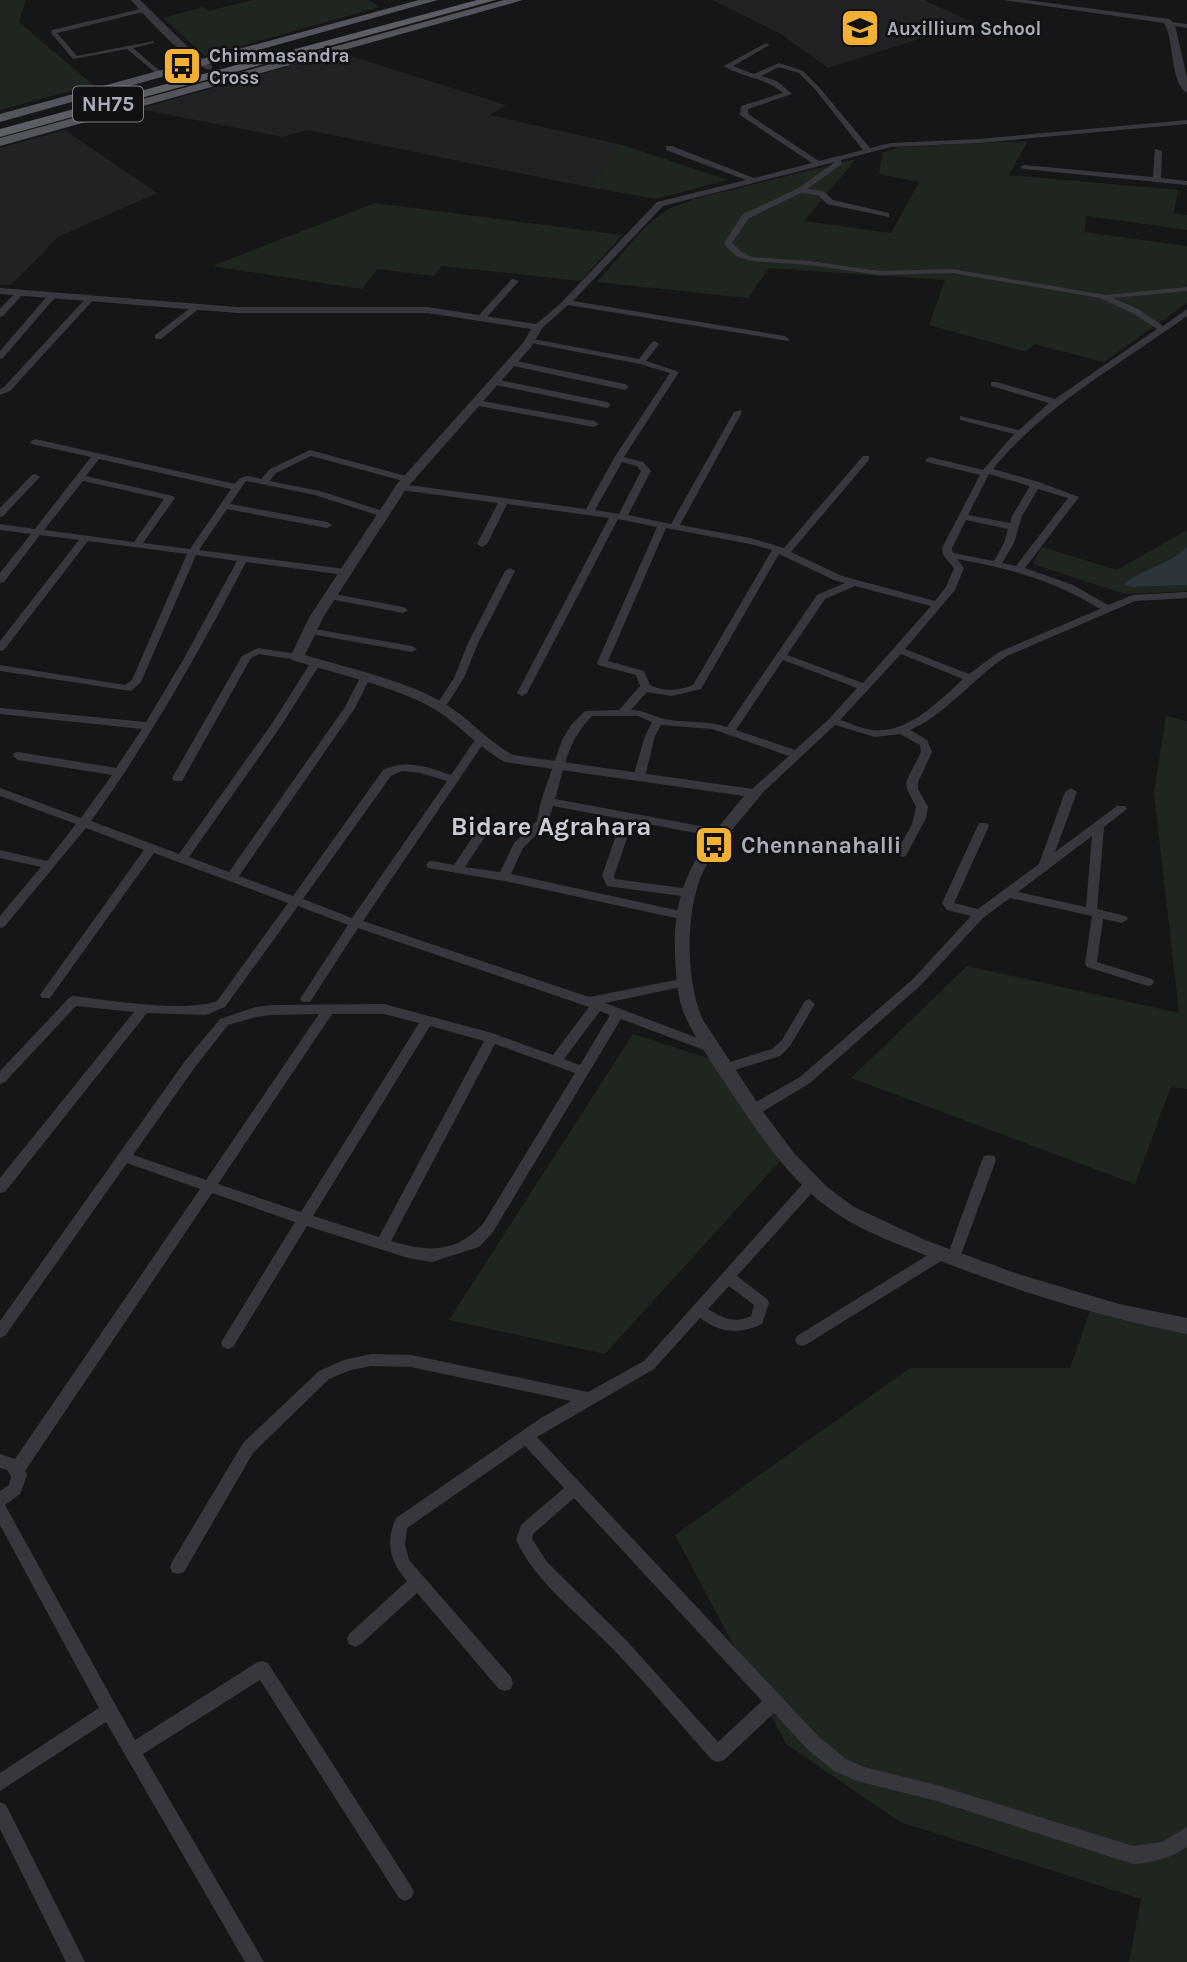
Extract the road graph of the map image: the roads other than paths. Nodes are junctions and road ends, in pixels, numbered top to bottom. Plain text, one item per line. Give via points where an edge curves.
1 (135, 0) edge
2 (432, 0) edge
3 (454, 0) edge
4 (490, 0) edge
5 (517, 0) edge
6 (1007, 0) edge
7 (145, 10) junction
8 (1171, 24) junction
9 (1187, 26) edge
10 (152, 42) dead end
11 (766, 45) dead end
12 (128, 47) junction
13 (212, 71) junction
14 (159, 73) junction
15 (754, 77) junction
16 (1187, 90) edge
17 (0, 118) edge
18 (1187, 122) edge
19 (0, 126) edge
20 (0, 133) edge
21 (0, 142) edge
22 (669, 148) dead end
23 (1158, 151) dead end
24 (869, 152) junction
25 (841, 159) junction
26 (818, 164) junction
27 (1024, 167) dead end
28 (754, 180) junction
29 (1157, 180) junction
30 (1187, 183) edge
31 (800, 191) junction
32 (886, 215) dead end
33 (515, 281) dead end
34 (1187, 289) edge
35 (0, 291) edge
36 (20, 293) junction
37 (53, 295) junction
38 (1102, 296) junction
39 (91, 299) junction
40 (565, 302) junction
41 (197, 307) junction
42 (1187, 312) edge
43 (0, 314) edge
44 (482, 317) junction
45 (538, 327) junction
46 (1164, 330) junction
47 (158, 337) dead end
48 (785, 339) dead end
49 (531, 340) junction
50 (656, 344) dead end
51 (0, 356) edge
52 (640, 362) junction
53 (512, 363) junction
54 (494, 382) junction
55 (994, 384) dead end
56 (625, 387) dead end
57 (0, 392) edge
58 (1055, 402) junction
59 (476, 403) junction
60 (607, 405) dead end
61 (738, 412) dead end
62 (963, 418) dead end
63 (594, 424) dead end
64 (1021, 433) junction
65 (35, 442) dead end
66 (97, 456) junction
67 (619, 458) junction
68 (866, 458) dead end
69 (930, 460) dead end
70 (986, 472) junction
71 (35, 477) dead end
72 (79, 477) junction
73 (263, 482) junction
74 (404, 483) junction
75 (1036, 484) junction
76 (237, 487) junction
77 (504, 500) junction
78 (225, 506) junction
79 (589, 512) junction
80 (0, 514) edge
81 (383, 514) junction
82 (618, 517) junction
83 (965, 517) junction
84 (327, 525) dead end
85 (668, 526) junction
86 (0, 527) edge
87 (1014, 527) junction
88 (40, 531) junction
89 (86, 538) junction
90 (136, 544) junction
91 (482, 544) dead end
92 (193, 551) junction
93 (781, 551) junction
94 (948, 555) junction
95 (243, 558) junction
96 (997, 563) junction
97 (1019, 569) junction
98 (510, 571) dead end
99 (345, 572) junction
100 (0, 580) edge
101 (854, 582) junction
102 (1187, 595) edge
103 (330, 596) junction
104 (936, 604) junction
105 (1105, 608) junction
106 (403, 610) dead end
107 (309, 631) junction
108 (0, 648) edge
109 (412, 649) dead end
110 (899, 650) junction
111 (781, 656) junction
112 (297, 657) junction
113 (315, 664) junction
114 (0, 668) edge
115 (365, 678) junction
116 (970, 678) junction
117 (645, 687) junction
118 (864, 687) junction
119 (522, 693) dead end
120 (440, 708) junction
121 (4, 712) edge
122 (623, 712) junction
123 (658, 721) junction
124 (833, 721) junction
125 (0, 726) edge
126 (148, 726) junction
127 (900, 729) junction
128 (730, 731) junction
129 (481, 739) junction
130 (795, 754) junction
131 (18, 755) dead end
132 (557, 765) junction
133 (119, 772) junction
134 (639, 777) junction
135 (178, 778) dead end
136 (453, 779) junction
137 (0, 792) edge
138 (1071, 792) dead end
139 (755, 793) junction
140 (547, 801) junction
141 (1121, 809) dead end
142 (84, 822) junction
143 (1100, 825) junction
144 (983, 826) dead end
145 (722, 834) junction
146 (480, 835) dead end
147 (621, 838) dead end
148 (151, 849) junction
149 (0, 853) edge
150 (902, 853) dead end
151 (181, 860) junction
152 (49, 865) junction
153 (432, 865) dead end
154 (1045, 866) junction
155 (457, 870) junction
156 (504, 877) junction
157 (231, 878) junction
158 (689, 893) junction
159 (1006, 893) junction
160 (296, 902) junction
161 (0, 905) edge
162 (14, 908) junction
163 (1095, 912) junction
164 (980, 914) junction
165 (685, 916) junction
166 (1122, 919) dead end
167 (355, 923) junction
168 (0, 924) edge
169 (686, 982) junction
170 (1148, 982) dead end
171 (46, 995) dead end
172 (306, 999) dead end
173 (593, 1003) junction
174 (809, 1004) dead end
175 (144, 1008) junction
176 (328, 1010) junction
177 (618, 1013) junction
178 (427, 1020) junction
179 (492, 1038) junction
180 (712, 1048) junction
181 (556, 1061) junction
182 (725, 1069) junction
183 (583, 1071) junction
184 (0, 1079) edge
185 (752, 1111) junction
186 (124, 1157) junction
187 (989, 1160) dead end
188 (813, 1182) junction
189 (209, 1186) junction
190 (0, 1188) edge
191 (304, 1219) junction
192 (383, 1244) junction
193 (947, 1256) junction
194 (729, 1278) junction
195 (699, 1310) junction
196 (1187, 1326) edge
197 (0, 1332) edge
198 (802, 1340) dead end
199 (228, 1343) dead end
200 (587, 1398) junction
201 (527, 1437) junction
202 (0, 1461) edge
203 (17, 1469) junction
204 (575, 1488) junction
205 (0, 1500) edge
206 (0, 1510) edge
207 (177, 1567) dead end
208 (416, 1583) junction
209 (355, 1639) dead end
210 (505, 1683) dead end
211 (774, 1701) junction
212 (109, 1711) junction
213 (132, 1751) junction
214 (0, 1783) edge
215 (0, 1811) edge
216 (1187, 1836) edge
217 (405, 1892) dead end
218 (76, 1962) edge
219 (255, 1962) edge

1 - 7 street
2 - 13 main road
3 - 13 highway, NH75
4 - 13 highway, NH75
5 - 13 main road
6 - 8 street
7 - 12 street via 54,30 75,58
7 - 13 street
8 - 9 street
8 - 16 street
10 - 12 street
11 - 15 street via 727,66
12 - 14 street
13 - 14 main road
13 - 19 highway, NH75
13 - 20 highway, NH75
13 - 21 main road
14 - 17 main road
15 - 24 street via 779,65 801,72
15 - 26 street via 775,82 788,94 744,108 744,115
18 - 24 street via 891,145
22 - 28 street
23 - 29 street
24 - 25 street
25 - 26 street
25 - 31 street
26 - 28 street
27 - 29 street
28 - 40 street via 660,204
29 - 30 street
31 - 32 street
31 - 38 street via 746,216 728,243 751,259 878,273 952,271
33 - 44 street
34 - 38 street
35 - 36 street
36 - 37 street
36 - 43 street
37 - 39 street
37 - 51 street
38 - 46 street
39 - 41 street
39 - 57 street via 8,389
40 - 45 street
40 - 48 street
41 - 44 street via 428,310
41 - 47 street
42 - 46 street
44 - 45 street
45 - 49 street
46 - 58 street
49 - 52 street
49 - 53 street
50 - 52 street
52 - 67 street via 675,374
53 - 54 street
53 - 56 street
54 - 59 street
54 - 60 street
55 - 58 street
58 - 64 street
59 - 63 street
59 - 74 street
61 - 85 street
62 - 64 street
64 - 70 street
65 - 66 street
66 - 72 street
66 - 76 street
67 - 79 street
67 - 82 street via 640,464 646,471
68 - 93 street
69 - 70 street
70 - 75 street
70 - 83 street
71 - 80 street
72 - 88 street
72 - 90 street via 170,498
73 - 74 street via 273,471 310,453
73 - 76 street via 244,478
73 - 81 street
74 - 77 street
74 - 81 street
75 - 87 street
75 - 97 street via 1073,497
76 - 78 street
77 - 79 street
77 - 91 street
78 - 84 street
78 - 92 street
79 - 82 street
81 - 99 street
82 - 85 street
82 - 119 street
83 - 87 street
83 - 94 street via 947,548
85 - 93 street
85 - 117 street via 602,663 640,673
86 - 88 street
87 - 96 street
88 - 89 street
88 - 100 street
89 - 90 street
89 - 108 street
90 - 92 street
92 - 95 street
92 - 114 street via 132,686 127,689
93 - 101 street
93 - 117 street via 696,687 681,693
94 - 96 street
94 - 104 street via 959,573
95 - 99 street
95 - 126 street via 186,667
96 - 97 street
97 - 105 street via 1084,593
98 - 120 street
99 - 103 street
101 - 104 street
101 - 111 street via 825,594
102 - 105 street via 1133,597
103 - 106 street
103 - 107 street
104 - 110 street
105 - 116 street via 1003,654
107 - 109 street
107 - 112 street
110 - 116 street
110 - 118 street
111 - 118 street
111 - 128 street
112 - 113 street
112 - 135 street via 258,651 247,656
113 - 115 street
113 - 151 street
115 - 120 street
115 - 157 street via 344,718
116 - 127 street via 920,721
117 - 122 street
118 - 124 street
120 - 129 street
121 - 125 street
121 - 126 street
122 - 123 street
122 - 132 street via 595,712 585,717 570,733
123 - 128 street
123 - 134 street
124 - 127 street via 877,734
124 - 130 street
126 - 133 street
127 - 150 street via 927,746 927,756 911,785 922,806 921,815
128 - 130 street
129 - 132 street via 510,759
129 - 136 street
130 - 139 street
131 - 133 street
132 - 134 street
132 - 140 street
133 - 142 street
134 - 139 street
136 - 160 street via 404,766 387,773
136 - 167 street
137 - 142 street
138 - 154 street
139 - 145 street
140 - 145 street
140 - 156 street via 542,822 518,846
141 - 143 street
142 - 148 street
142 - 152 street
143 - 154 street
143 - 163 street
144 - 164 street via 947,903
145 - 158 street via 694,874
146 - 155 street
147 - 158 street via 608,876 611,883
148 - 151 street
148 - 171 street
149 - 152 street
151 - 157 street
152 - 162 street
153 - 155 street
154 - 159 street
155 - 156 street
156 - 165 street
157 - 160 street
158 - 165 street
159 - 163 street
159 - 164 street
160 - 167 street
160 - 175 street via 221,1004 206,1010
161 - 162 street
162 - 168 street
163 - 166 street
163 - 170 street via 1091,964
164 - 185 street via 917,982 805,1080
165 - 169 street
167 - 172 street
167 - 173 street
169 - 173 street
169 - 180 street via 693,1017
173 - 177 street
173 - 181 street
174 - 182 street via 776,1052
175 - 184 street via 73,1002
175 - 190 street
176 - 178 street via 384,1009
176 - 186 street via 256,1012 224,1022
176 - 189 street
177 - 180 street
177 - 183 street
178 - 179 street
178 - 191 street
179 - 181 street
179 - 192 street
180 - 182 street
181 - 183 street
182 - 185 street
183 - 192 street via 488,1228 474,1243 432,1256
185 - 188 street
186 - 189 street
186 - 197 street
187 - 193 street
188 - 193 street via 837,1205 867,1223
188 - 194 street
189 - 191 street
189 - 203 street
191 - 192 street
191 - 199 street
193 - 196 street via 1097,1304
193 - 198 street
194 - 195 street
194 - 195 street via 762,1303 757,1320 739,1329 727,1328
195 - 200 street via 649,1365
200 - 201 street
200 - 207 street via 411,1361 349,1364 324,1375 248,1448
201 - 204 street
201 - 208 street via 401,1523 396,1546
202 - 203 street
203 - 205 street via 15,1489
204 - 211 street
204 - 211 street via 526,1530 524,1541 541,1567 619,1644 718,1754
206 - 212 street
208 - 209 street
208 - 210 street
211 - 216 street via 839,1765 863,1775 937,1793 1133,1855 1162,1851
212 - 213 street
212 - 214 street
213 - 217 street via 261,1669
213 - 219 street
215 - 218 street

